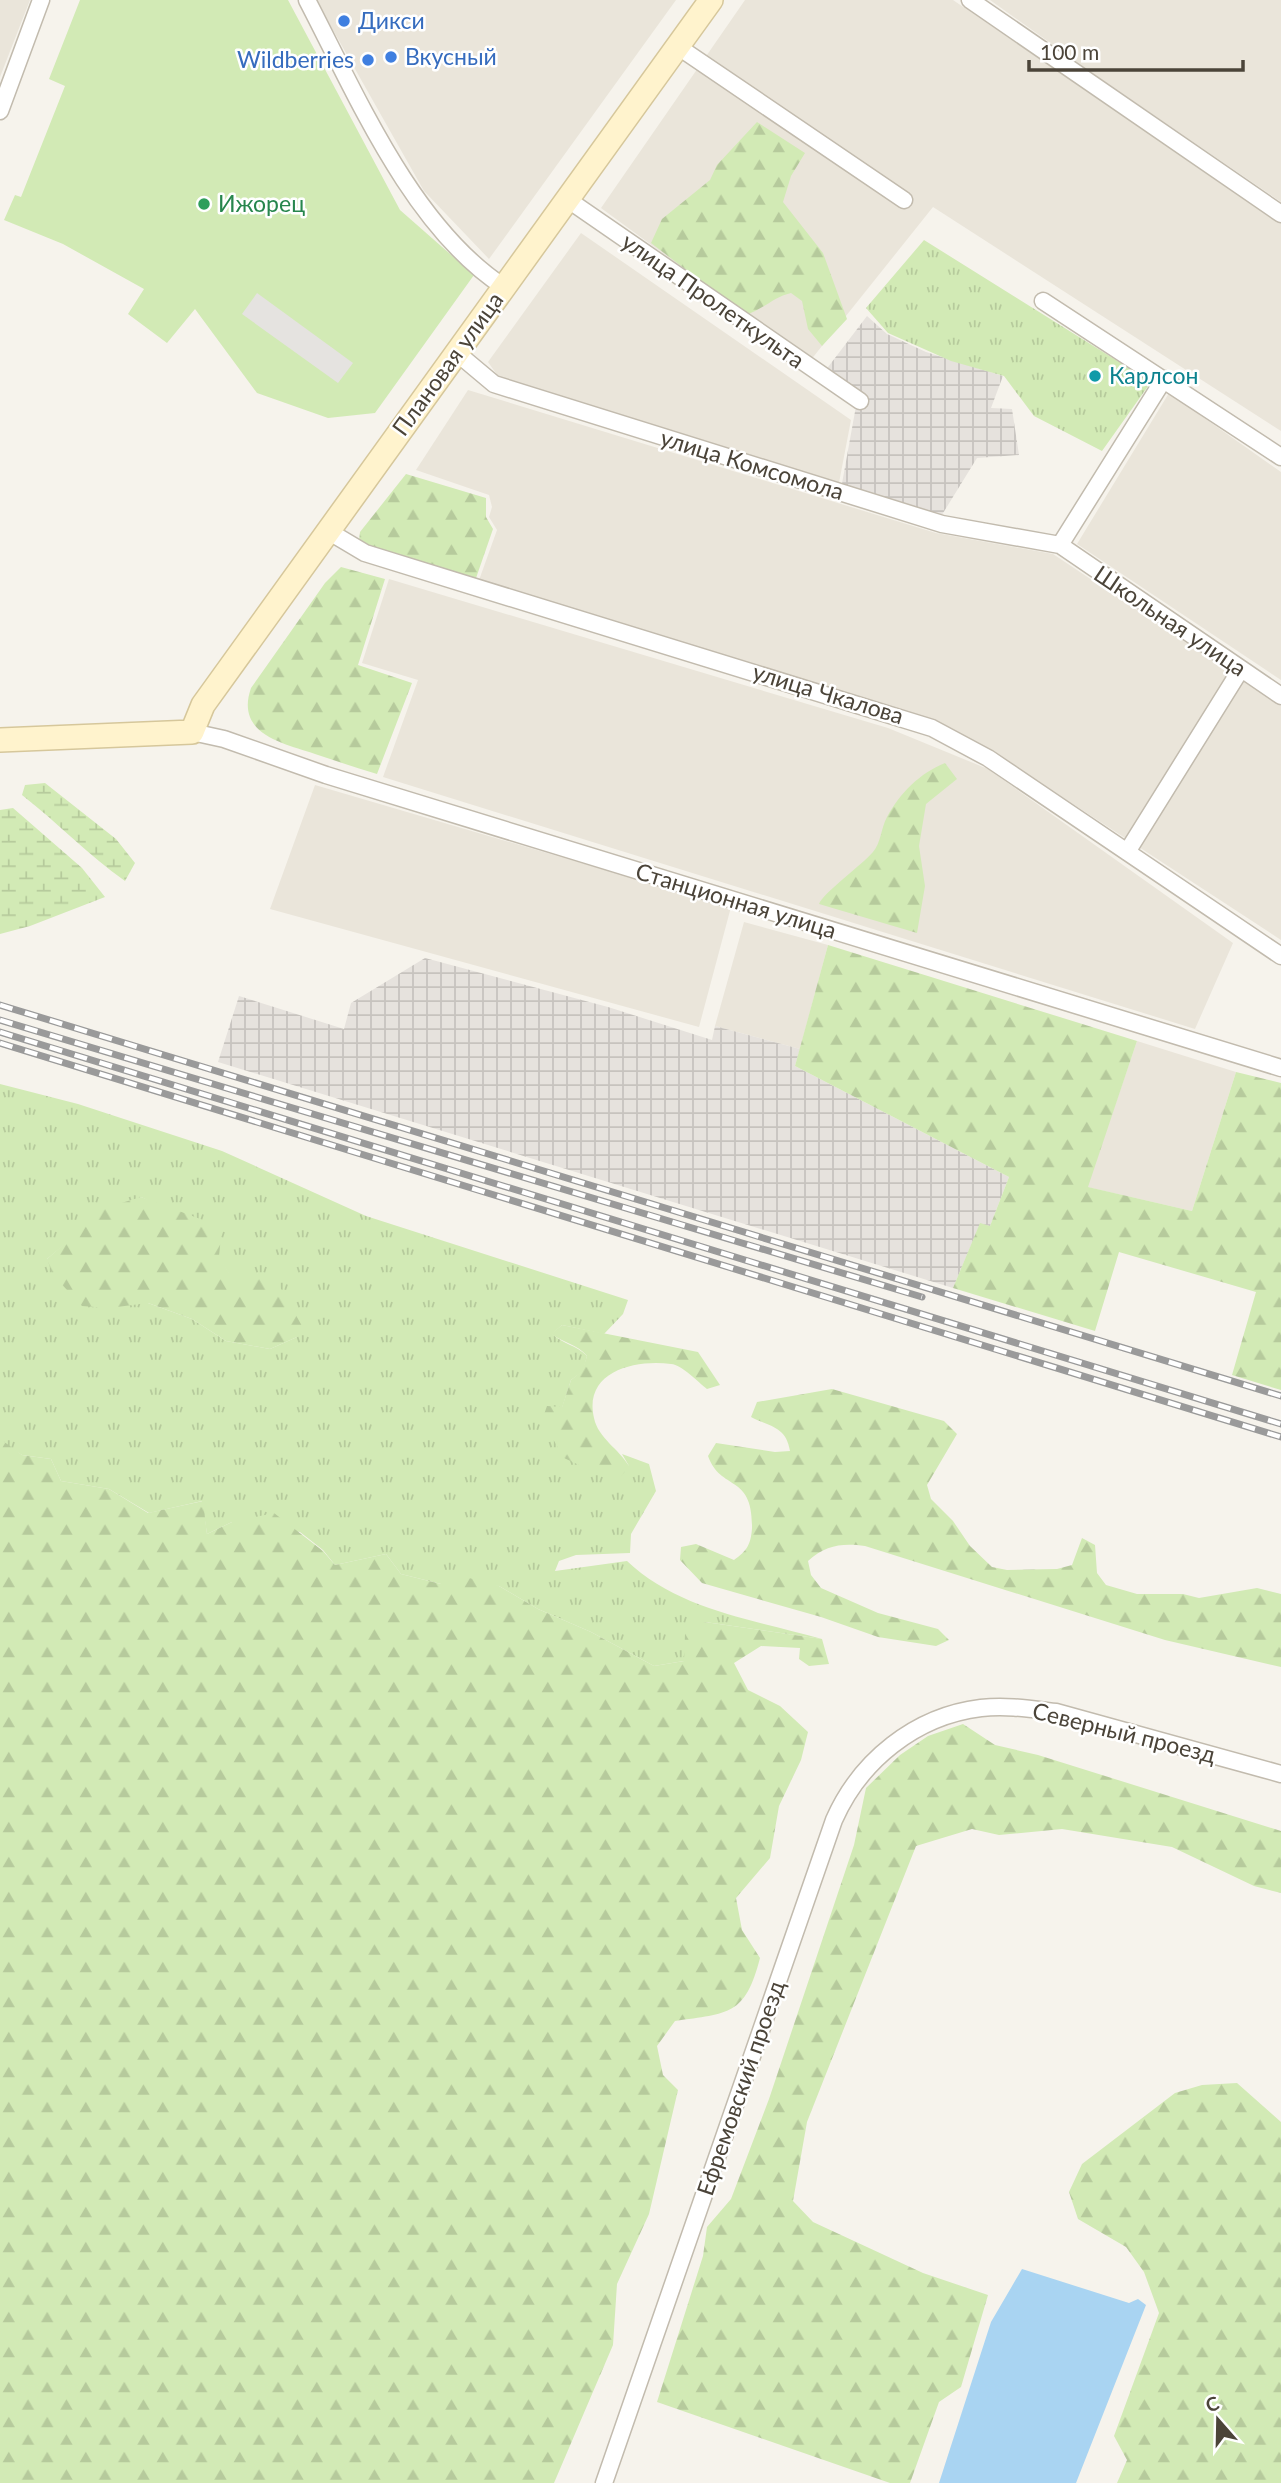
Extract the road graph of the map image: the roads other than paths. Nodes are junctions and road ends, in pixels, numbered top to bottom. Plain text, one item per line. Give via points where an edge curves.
1 (41, 0) edge
2 (307, 0) edge
3 (710, 0) edge
4 (970, 0) edge
5 (677, 46) junction
6 (0, 111) edge
7 (567, 199) junction
8 (904, 200) dead end
9 (1281, 214) edge
10 (504, 286) junction
11 (1043, 302) dead end
12 (457, 353) junction
13 (1164, 379) junction
14 (860, 401) dead end
15 (1281, 457) edge
16 (328, 531) junction
17 (1060, 545) junction
18 (1241, 669) junction
19 (1281, 696) edge
20 (192, 732) junction
21 (0, 740) edge
22 (1127, 852) junction
23 (1281, 956) edge
24 (1281, 1068) edge
25 (925, 1724) joint
26 (1281, 1774) edge
27 (604, 2483) edge

1 - 6 street
2 - 10 street via 418,203 464,257
3 - 5 street, Плановая улица
4 - 9 street
5 - 7 street, Плановая улица
5 - 8 street
7 - 10 street, Плановая улица
7 - 14 street, улица Пролеткульта
10 - 12 street, Плановая улица
11 - 13 street
12 - 16 street, Плановая улица
12 - 17 street, улица Комсомола via 494,384 942,524
13 - 15 street
13 - 17 street
16 - 20 street, Плановая улица via 203,705
16 - 22 street, улица Чкалова via 365,553 932,728 988,758
17 - 18 street, Школьная улица
18 - 19 street, Школьная улица
18 - 22 street
20 - 21 street
20 - 24 street, Станционная улица
22 - 23 street, улица Чкалова
25 - 26 street, Северный проезд via 981,1708 1056,1712
25 - 27 street, Ефремовский проезд via 873,1760 857,1778 834,1821

